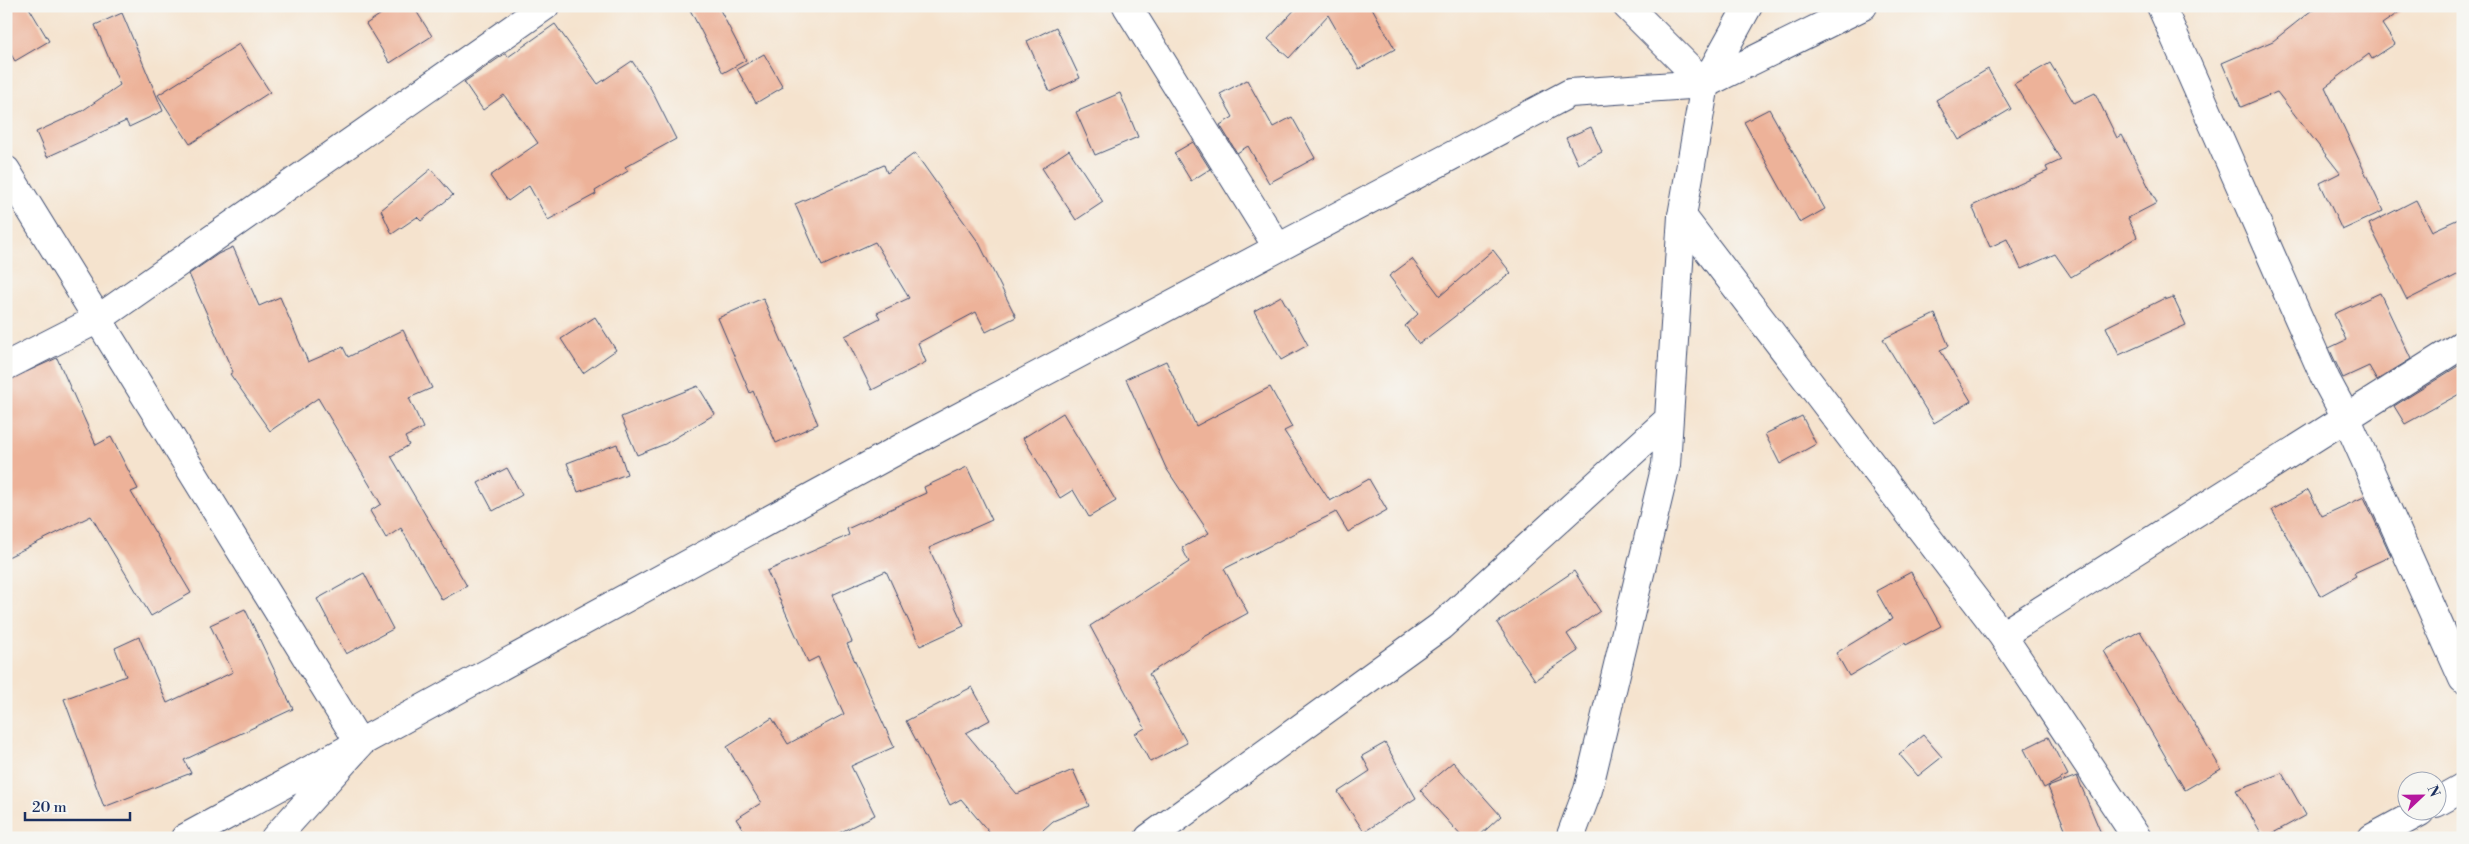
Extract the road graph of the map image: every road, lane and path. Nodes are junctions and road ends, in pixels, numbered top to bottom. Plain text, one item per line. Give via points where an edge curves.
1 (545, 6) edge
2 (1127, 6) edge
3 (1627, 6) edge
4 (1748, 6) edge
5 (1863, 6) edge
6 (2160, 6) edge
7 (1705, 84) junction
8 (6, 170) edge
9 (1682, 216) junction
10 (1278, 248) junction
11 (98, 319) junction
12 (2463, 344) edge
13 (6, 366) edge
14 (2346, 417) junction
15 (1669, 419) junction
16 (2002, 635) junction
17 (2463, 679) edge
18 (360, 744) junction
19 (2463, 788) edge
20 (2446, 797) edge
21 (2402, 822) edge
22 (185, 838) edge
23 (275, 838) edge
24 (1148, 838) edge
25 (1570, 838) edge
26 (2137, 838) edge
27 (2372, 838) edge

1 - 11 street
2 - 10 street
3 - 7 street
4 - 7 street
5 - 7 street
6 - 14 street via 2326,380
7 - 9 street
7 - 10 street via 1570,94
8 - 11 street
9 - 15 street
9 - 16 street
10 - 18 street via 916,440
11 - 13 street
11 - 18 street
12 - 14 street
14 - 16 street
14 - 17 street
15 - 24 street via 1441,626
15 - 25 street via 1666,465 1588,790
16 - 26 street
18 - 22 street
18 - 23 street
19 - 20 street
21 - 27 street

